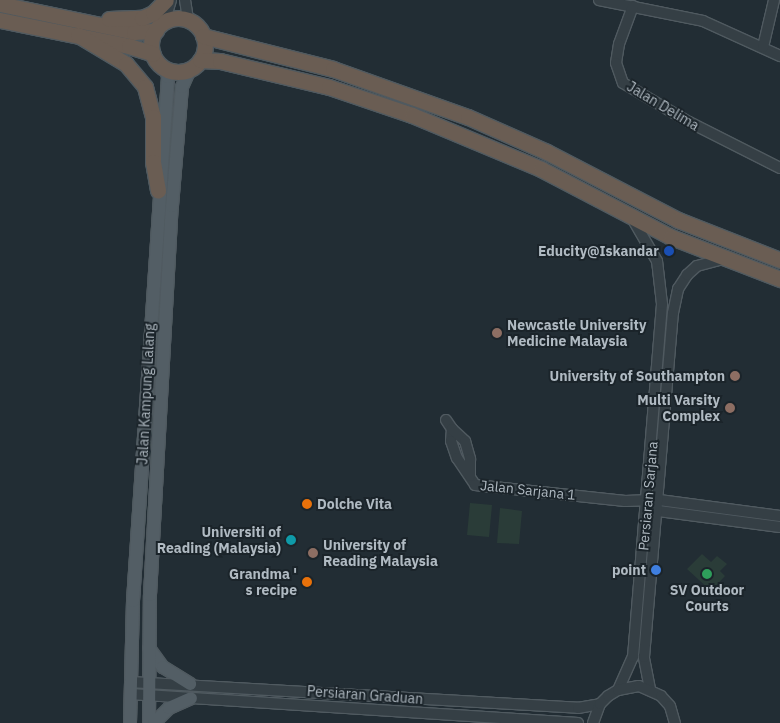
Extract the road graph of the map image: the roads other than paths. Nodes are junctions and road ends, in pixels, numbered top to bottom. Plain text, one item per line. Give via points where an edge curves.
1 (166, 0) edge
2 (171, 0) edge
3 (185, 0) edge
4 (599, 0) edge
5 (774, 0) edge
6 (0, 4) edge
7 (633, 6) junction
8 (68, 17) junction
9 (0, 20) edge
10 (188, 20) junction
11 (160, 27) junction
12 (78, 35) junction
13 (203, 36) junction
14 (763, 47) junction
15 (153, 54) junction
16 (780, 56) edge
17 (195, 64) junction
18 (166, 69) junction
19 (780, 168) edge
20 (158, 191) junction
21 (631, 216) junction
22 (724, 259) junction
23 (780, 260) edge
24 (780, 279) edge
25 (446, 420) dead end
26 (648, 499) junction
27 (659, 500) junction
28 (625, 501) junction
29 (647, 510) junction
30 (658, 511) junction
31 (780, 516) edge
32 (780, 527) edge
33 (149, 648) junction
34 (190, 684) junction
35 (210, 685) junction
36 (130, 688) junction
37 (150, 688) junction
38 (650, 689) junction
39 (618, 690) junction
40 (191, 698) junction
41 (209, 699) junction
42 (600, 704) junction
43 (130, 723) edge
44 (149, 723) edge
45 (154, 723) edge
46 (578, 723) edge
47 (593, 723) edge
48 (675, 723) edge

1 - 8 highway via 153,13 142,18
2 - 11 street
3 - 10 street
4 - 7 street
5 - 14 street
6 - 8 highway
7 - 14 street via 703,21
7 - 19 street, Jalan Delima via 618,44 616,64 623,83 688,122
8 - 11 highway via 134,32
9 - 12 highway
10 - 11 highway via 176,19
10 - 13 highway
11 - 15 highway via 151,44
12 - 15 highway
12 - 20 highway via 126,64 145,87 153,117 153,162
13 - 17 highway via 205,47
13 - 23 highway via 333,69 468,117 547,152 678,220
14 - 16 street
15 - 18 highway
17 - 18 highway via 180,72
17 - 21 highway via 220,61 329,88 412,115 541,169
17 - 33 main road, Jalan Kampung Lalang via 182,87 172,206
18 - 20 main road, Jalan Kampung Lalang
20 - 36 main road, Jalan Kampung Lalang
21 - 22 highway
21 - 26 street, Persiaran Sarjana via 654,254 662,288
22 - 24 highway
22 - 27 street, Persiaran Sarjana via 694,268 681,284 676,297
25 - 28 street, Jalan Sarjana 1 via 452,429 451,441 457,458 475,485
26 - 27 street
26 - 28 street
26 - 29 street, Persiaran Sarjana
27 - 30 street, Persiaran Sarjana
27 - 31 street
28 - 29 street
29 - 30 street
29 - 39 street, Persiaran Sarjana via 633,657
30 - 32 street
30 - 38 street, Persiaran Sarjana via 644,657
33 - 34 main road via 163,667
33 - 37 main road, Jalan Kampung Lalang
34 - 35 street, Persiaran Graduan
34 - 37 street, Persiaran Graduan
35 - 41 street
35 - 42 street, Persiaran Graduan via 532,706 578,708
36 - 37 street, Persiaran Graduan
36 - 43 main road, Jalan Kampung Lalang
37 - 40 street, Persiaran Graduan
37 - 44 main road, Jalan Kampung Lalang
38 - 39 street via 634,686
38 - 48 street via 670,706
39 - 42 street
40 - 41 street, Persiaran Graduan
40 - 45 main road via 169,708
41 - 46 street, Persiaran Graduan
42 - 47 street

